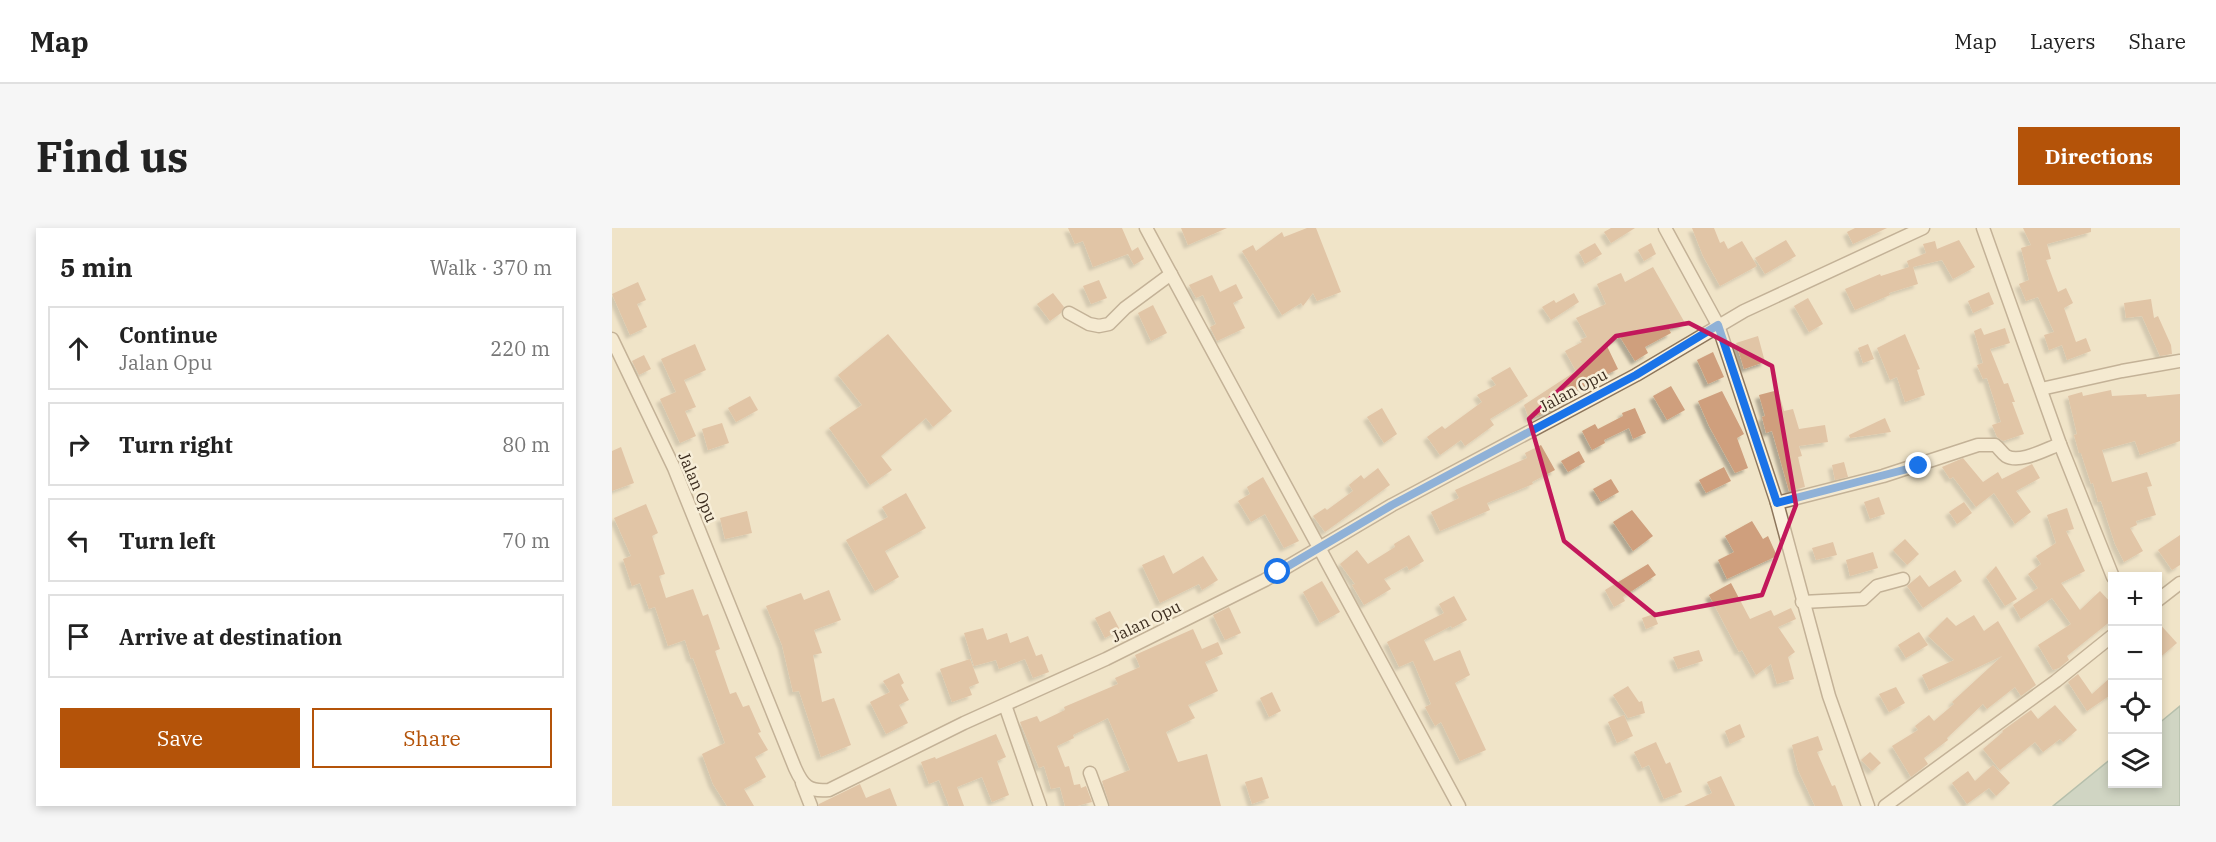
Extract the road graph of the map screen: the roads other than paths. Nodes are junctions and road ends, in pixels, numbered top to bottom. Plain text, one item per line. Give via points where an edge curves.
1 (1146, 228) edge
2 (1665, 228) edge
3 (1923, 228) edge
4 (1983, 228) edge
5 (1171, 274) junction
6 (1070, 313) dead end
7 (1718, 325) junction
8 (612, 339) edge
9 (2180, 361) edge
10 (2041, 389) junction
11 (2060, 444) junction
12 (1777, 503) junction
13 (1320, 548) junction
14 (2111, 572) edge
15 (1903, 579) dead end
16 (2180, 583) edge
17 (2162, 596) edge
18 (1802, 602) junction
19 (2108, 639) edge
20 (1005, 705) junction
21 (1090, 773) dead end
22 (802, 783) junction
23 (810, 806) edge
24 (1041, 806) edge
25 (1102, 806) edge
26 (1459, 806) edge
27 (1868, 806) edge
28 (1886, 806) edge

1 - 5 street
2 - 7 street
3 - 7 street, Jalan Opu
4 - 10 street
5 - 6 street via 1109,324 1089,324
5 - 13 street
7 - 12 street
7 - 13 street, Jalan Opu via 1636,375 1392,505
8 - 22 street, Jalan Opu via 674,468
9 - 10 street
10 - 11 street
11 - 12 street via 2012,458 1995,445 1978,445 1883,476
11 - 14 street
12 - 18 street
13 - 20 street, Jalan Opu via 1185,621
13 - 26 street
15 - 18 street via 1877,586 1863,599
16 - 17 street
18 - 27 street via 1829,696
19 - 28 street
20 - 22 street, Jalan Opu via 829,790 819,791
20 - 24 street
21 - 25 street
22 - 23 street

